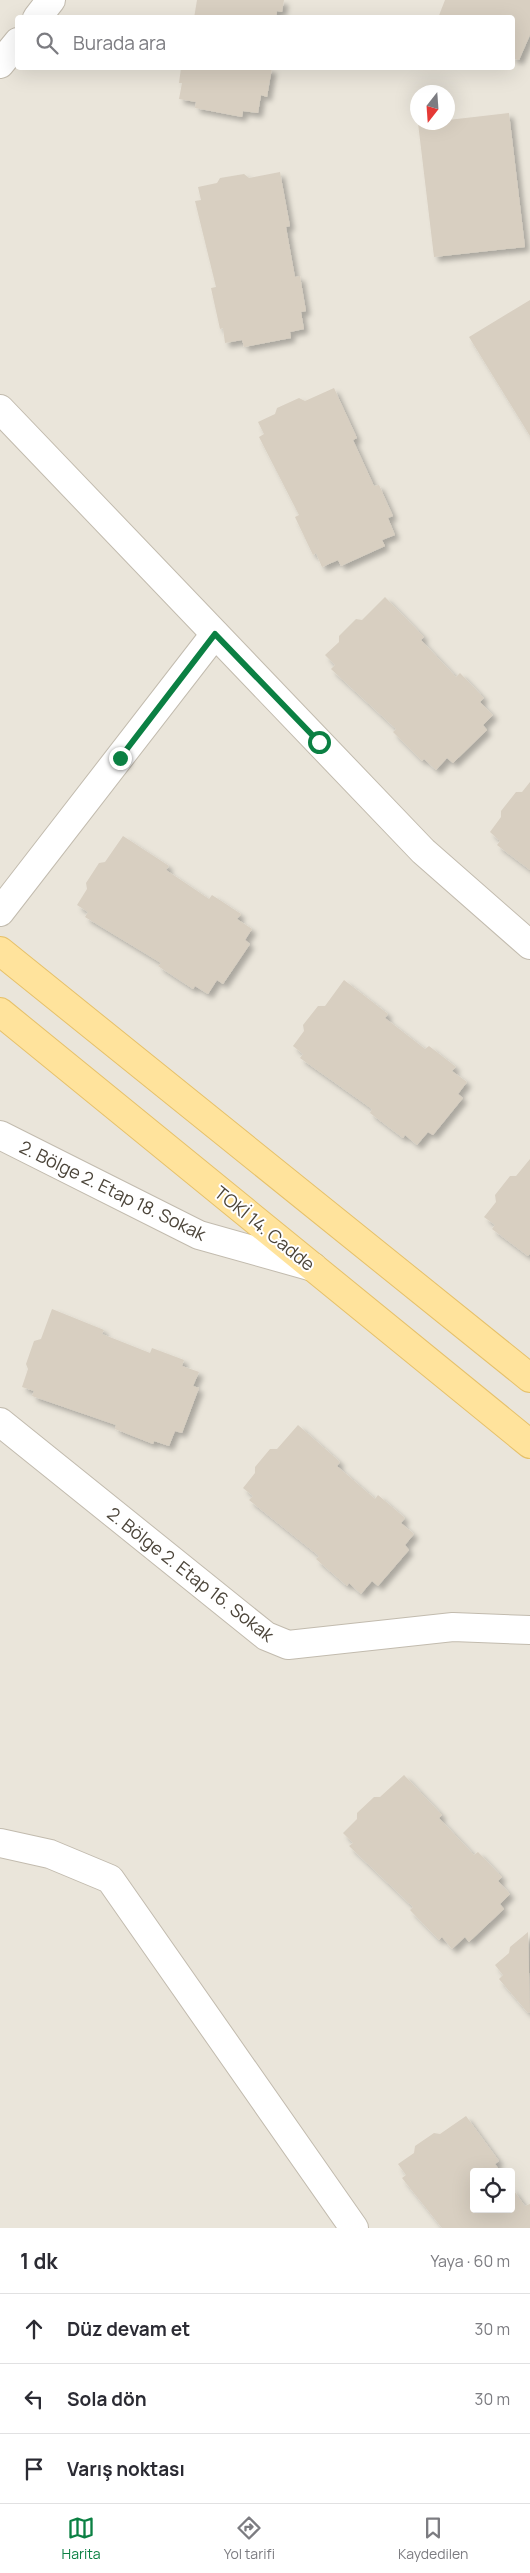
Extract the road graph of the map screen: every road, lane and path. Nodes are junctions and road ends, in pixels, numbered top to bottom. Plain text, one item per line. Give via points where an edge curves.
1 (51, 0) edge
2 (39, 15) edge
3 (15, 46) edge
4 (0, 64) edge
5 (0, 409) edge
6 (215, 634) junction
7 (0, 912) edge
8 (530, 945) edge
9 (0, 951) edge
10 (0, 1012) edge
11 (0, 1135) edge
12 (313, 1267) junction
13 (530, 1378) edge
14 (0, 1422) edge
15 (530, 1444) edge
16 (530, 1630) edge
17 (0, 1844) edge
18 (354, 2228) edge

1 - 2 street
3 - 4 street
5 - 6 street
6 - 7 street
6 - 8 street via 423,851
9 - 13 main road
10 - 12 main road, TOKİ 14. Cadde
11 - 12 street, 2. Bölge 2. Etap 18. Sokak via 199,1235
12 - 15 main road, TOKİ 14. Cadde
14 - 16 street, 2. Bölge 2. Etap 16. Sokak via 266,1636 288,1645 454,1627
17 - 18 street via 50,1854 110,1879

